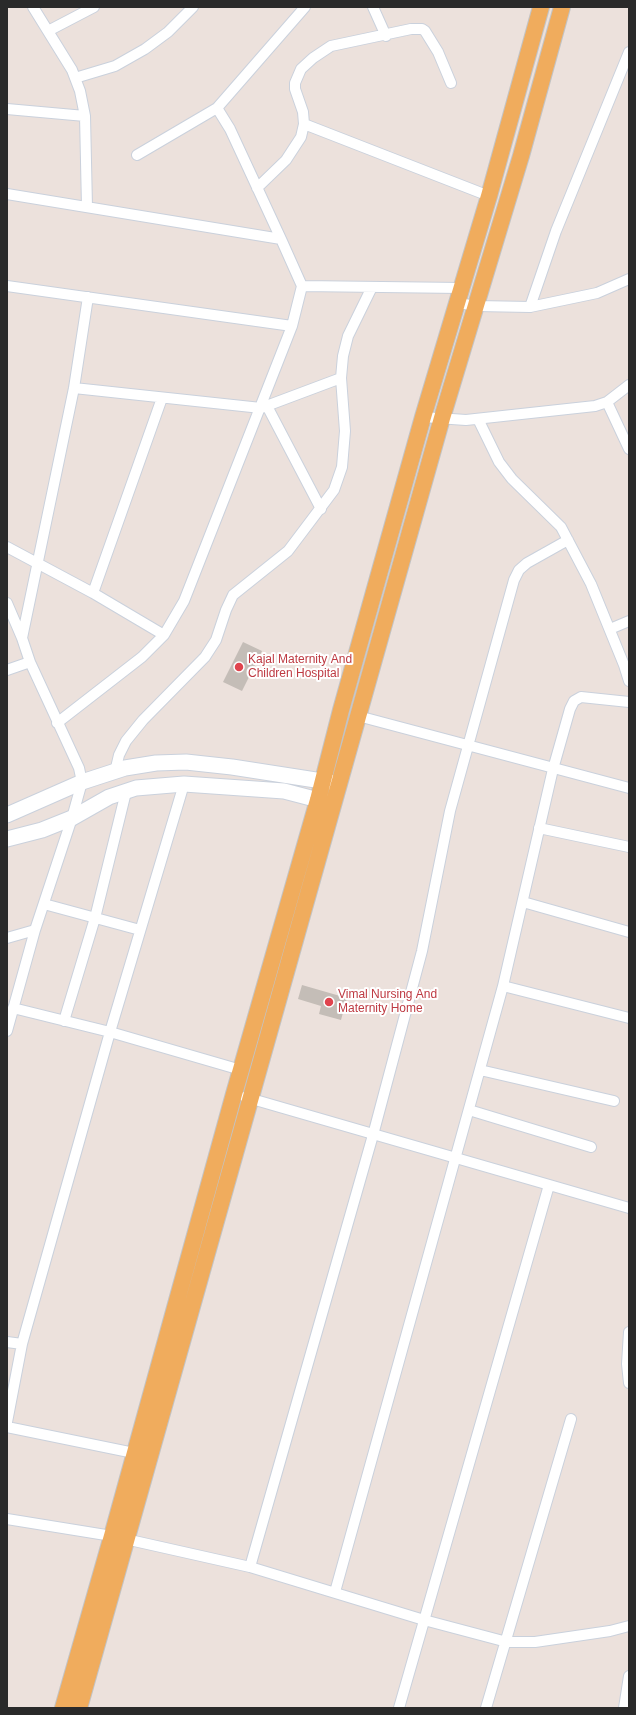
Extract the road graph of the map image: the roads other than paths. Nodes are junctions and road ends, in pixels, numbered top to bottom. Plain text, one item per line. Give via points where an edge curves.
1 (33, 7) edge
2 (94, 7) edge
3 (193, 7) edge
4 (305, 7) edge
5 (372, 7) edge
6 (541, 7) edge
7 (562, 7) edge
8 (48, 31) junction
9 (386, 36) junction
10 (629, 52) edge
11 (75, 78) junction
12 (451, 83) dead end
13 (217, 108) junction
14 (7, 109) edge
15 (85, 116) junction
16 (304, 124) junction
17 (137, 155) dead end
18 (257, 188) junction
19 (7, 194) edge
20 (489, 196) junction
21 (87, 207) junction
22 (281, 239) junction
23 (629, 279) edge
24 (7, 286) edge
25 (302, 286) junction
26 (372, 287) junction
27 (460, 296) junction
28 (88, 297) junction
29 (477, 306) junction
30 (530, 307) junction
31 (292, 326) junction
32 (342, 378) junction
33 (629, 385) edge
34 (74, 388) junction
35 (162, 398) junction
36 (607, 402) junction
37 (264, 407) junction
38 (424, 417) junction
39 (442, 418) junction
40 (478, 419) junction
41 (629, 449) edge
42 (321, 509) junction
43 (568, 540) junction
44 (7, 547) edge
45 (38, 564) junction
46 (93, 593) junction
47 (7, 603) edge
48 (629, 621) edge
49 (610, 629) junction
50 (164, 635) junction
51 (22, 638) junction
52 (30, 662) junction
53 (7, 670) edge
54 (629, 681) edge
55 (629, 702) edge
56 (358, 716) junction
57 (57, 723) junction
58 (469, 746) junction
59 (553, 769) junction
60 (115, 772) junction
61 (323, 780) junction
62 (82, 782) junction
63 (184, 784) junction
64 (339, 784) junction
65 (629, 788) edge
66 (126, 792) junction
67 (326, 802) junction
68 (7, 815) edge
69 (72, 818) junction
70 (540, 828) junction
71 (7, 839) edge
72 (629, 847) edge
73 (522, 902) junction
74 (44, 904) junction
75 (95, 918) junction
76 (35, 930) junction
77 (140, 930) junction
78 (629, 932) edge
79 (7, 938) edge
80 (503, 986) junction
81 (13, 1008) junction
82 (629, 1018) edge
83 (64, 1021) junction
84 (7, 1031) edge
85 (110, 1032) junction
86 (240, 1070) junction
87 (480, 1070) junction
88 (234, 1094) junction
89 (249, 1098) junction
90 (614, 1101) dead end
91 (469, 1110) junction
92 (373, 1135) junction
93 (592, 1147) dead end
94 (456, 1158) junction
95 (549, 1184) junction
96 (629, 1208) edge
97 (629, 1332) edge
98 (7, 1342) edge
99 (22, 1344) junction
100 (629, 1383) edge
101 (571, 1419) dead end
102 (7, 1422) edge
103 (7, 1427) edge
104 (134, 1453) junction
105 (7, 1519) edge
106 (119, 1538) junction
107 (250, 1567) junction
108 (335, 1592) junction
109 (424, 1620) junction
110 (629, 1626) edge
111 (506, 1642) junction
112 (629, 1676) edge
113 (63, 1708) edge
114 (79, 1708) edge
115 (399, 1708) edge
116 (486, 1708) edge
117 (624, 1708) edge

1 - 8 street
2 - 8 street
3 - 11 street via 168,32 145,48 114,66
4 - 13 street
5 - 9 street
6 - 20 main road
7 - 29 main road
8 - 11 street
9 - 12 street via 417,28 425,31 438,52
9 - 16 street via 331,46 301,69 295,89 303,112
10 - 30 street via 556,231
11 - 15 street
13 - 17 street
13 - 18 street via 230,129
14 - 15 street
15 - 21 street
16 - 18 street via 301,137 286,160
16 - 20 street
18 - 22 street
19 - 21 street
20 - 27 main road
21 - 22 street
22 - 25 street
23 - 30 street via 597,294
24 - 28 street
25 - 26 street
25 - 31 street
26 - 27 street
26 - 32 street via 348,336 343,356
27 - 29 street
27 - 38 main road
28 - 31 street
28 - 34 street
29 - 30 street
29 - 39 main road
31 - 37 street
32 - 37 street
32 - 42 street via 345,431 342,467 334,490
33 - 36 street
34 - 35 street
34 - 45 street
35 - 37 street
35 - 46 street
36 - 40 street via 595,406
36 - 41 street
37 - 42 street
37 - 50 street via 184,601
38 - 39 street
38 - 61 main road
39 - 40 street
39 - 56 main road
40 - 43 street via 499,462 512,479 561,527
42 - 60 street via 288,551 233,595 216,640 205,657 143,720 126,741
43 - 49 street via 591,584
43 - 58 street via 527,563 514,580
44 - 45 street
45 - 46 street
45 - 51 street
46 - 50 street
47 - 51 street
48 - 49 street
49 - 54 street
50 - 57 street via 142,658
51 - 52 street
52 - 53 street
52 - 57 street
55 - 59 street via 581,697 574,701
56 - 58 street
56 - 64 main road
57 - 62 street via 80,768
58 - 59 street
58 - 92 street via 448,818 422,951
59 - 65 street
59 - 70 street
60 - 61 street via 156,762 186,762
60 - 62 street
61 - 64 street
61 - 67 main road
62 - 68 street
62 - 69 street
63 - 66 street via 136,788
63 - 67 street via 284,791
63 - 77 street
64 - 67 main road
66 - 69 street via 109,797
66 - 75 street
67 - 86 main road
67 - 89 main road
69 - 71 street via 42,830
69 - 74 street
70 - 72 street
70 - 73 street
73 - 78 street
73 - 80 street
74 - 75 street
74 - 76 street
75 - 77 street
75 - 83 street
76 - 79 street
76 - 81 street
77 - 85 street
80 - 82 street
80 - 87 street
81 - 83 street
81 - 84 street
83 - 85 street
85 - 86 street
85 - 99 street
86 - 88 main road
87 - 90 street
87 - 91 street
88 - 89 street
88 - 104 main road
89 - 92 street
89 - 106 main road
91 - 93 street
91 - 94 street
92 - 94 street
92 - 107 street
94 - 95 street
94 - 108 street
95 - 96 street
95 - 109 street
97 - 100 street
98 - 99 street
99 - 102 street
101 - 111 street
103 - 104 street
104 - 106 main road
105 - 106 street
106 - 107 street
106 - 113 main road
106 - 114 main road
107 - 108 street
108 - 109 street
109 - 111 street
109 - 115 street
110 - 111 street via 535,1642
111 - 116 street
112 - 117 street

